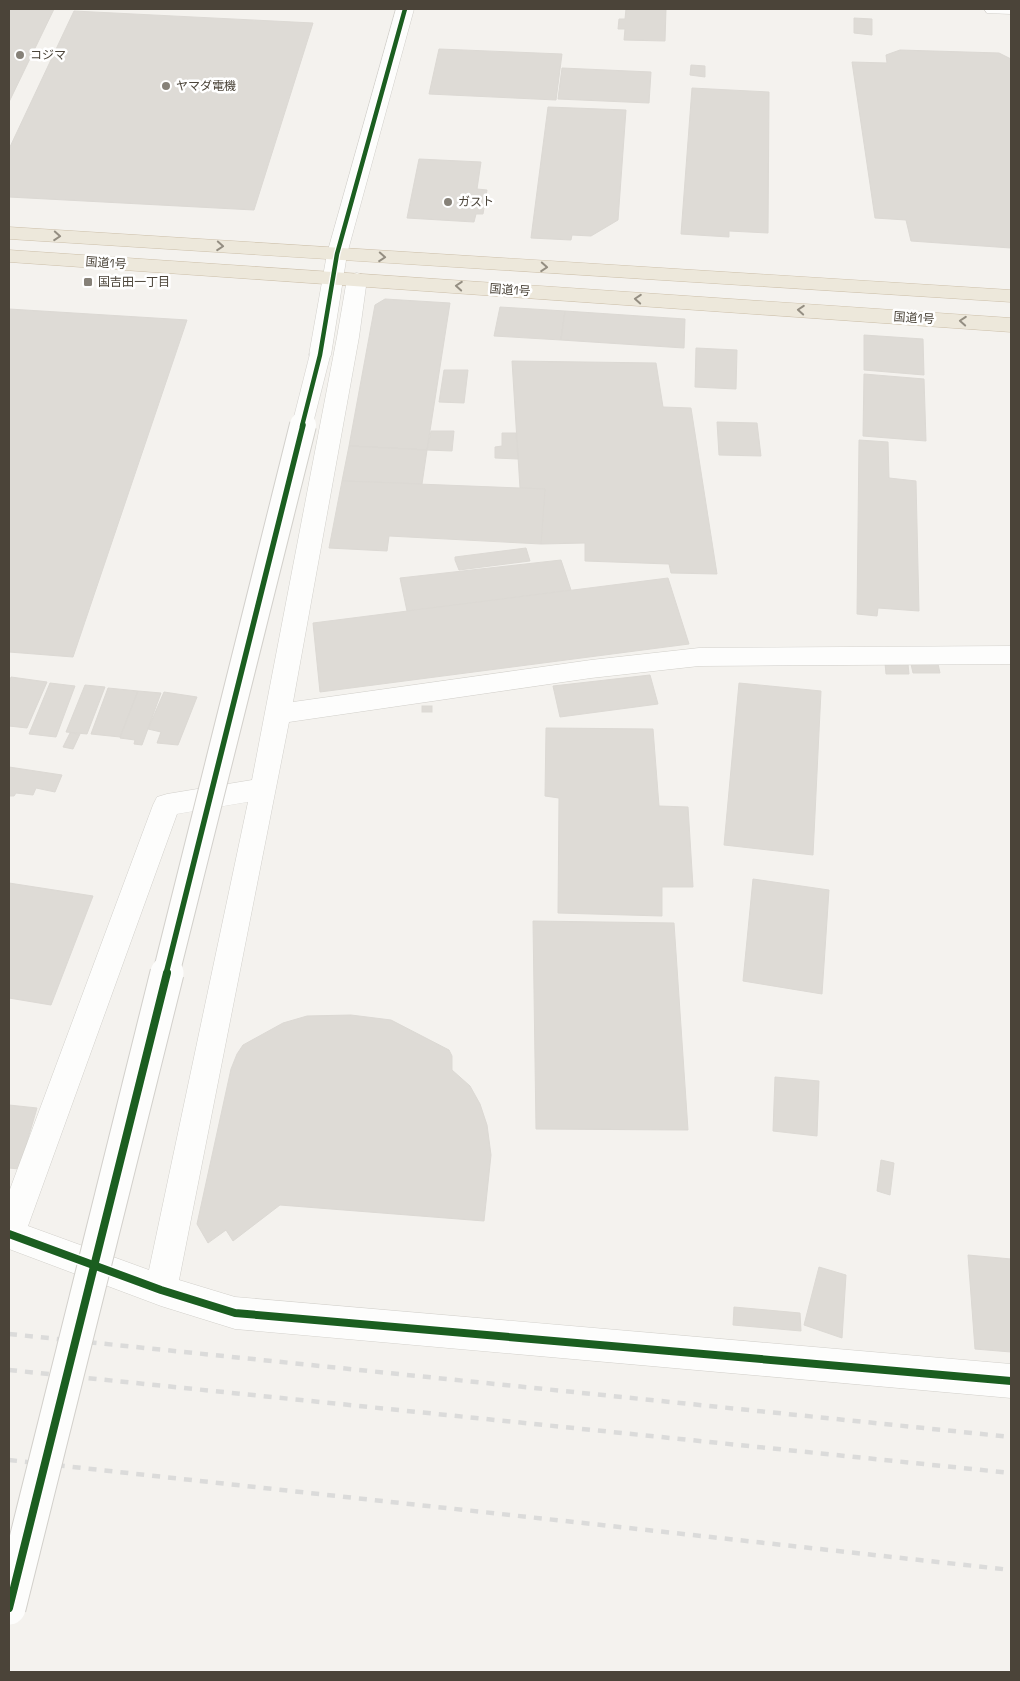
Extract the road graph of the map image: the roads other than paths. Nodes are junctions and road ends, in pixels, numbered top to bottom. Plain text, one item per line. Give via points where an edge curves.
1 (405, 9) edge
2 (994, 9) edge
3 (1011, 9) edge
4 (9, 233) edge
5 (337, 254) junction
6 (9, 256) edge
7 (344, 278) junction
8 (1011, 296) edge
9 (1011, 325) edge
10 (1011, 655) edge
11 (278, 714) junction
12 (264, 789) junction
13 (9, 1234) edge
14 (161, 1290) junction
15 (1011, 1381) edge
16 (9, 1608) edge

1 - 5 street
2 - 3 street
4 -> 5 highway, 国道1号
5 - 7 street
5 -> 8 highway, 国道1号
6 - 7 highway, 国道1号
9 -> 7 highway, 国道1号
7 - 11 street
7 - 16 street, bridge via 320,355
10 - 11 street via 699,657 590,668
11 - 12 street
12 - 13 street via 167,805
12 - 14 street
13 - 14 street
14 - 15 street via 235,1313

